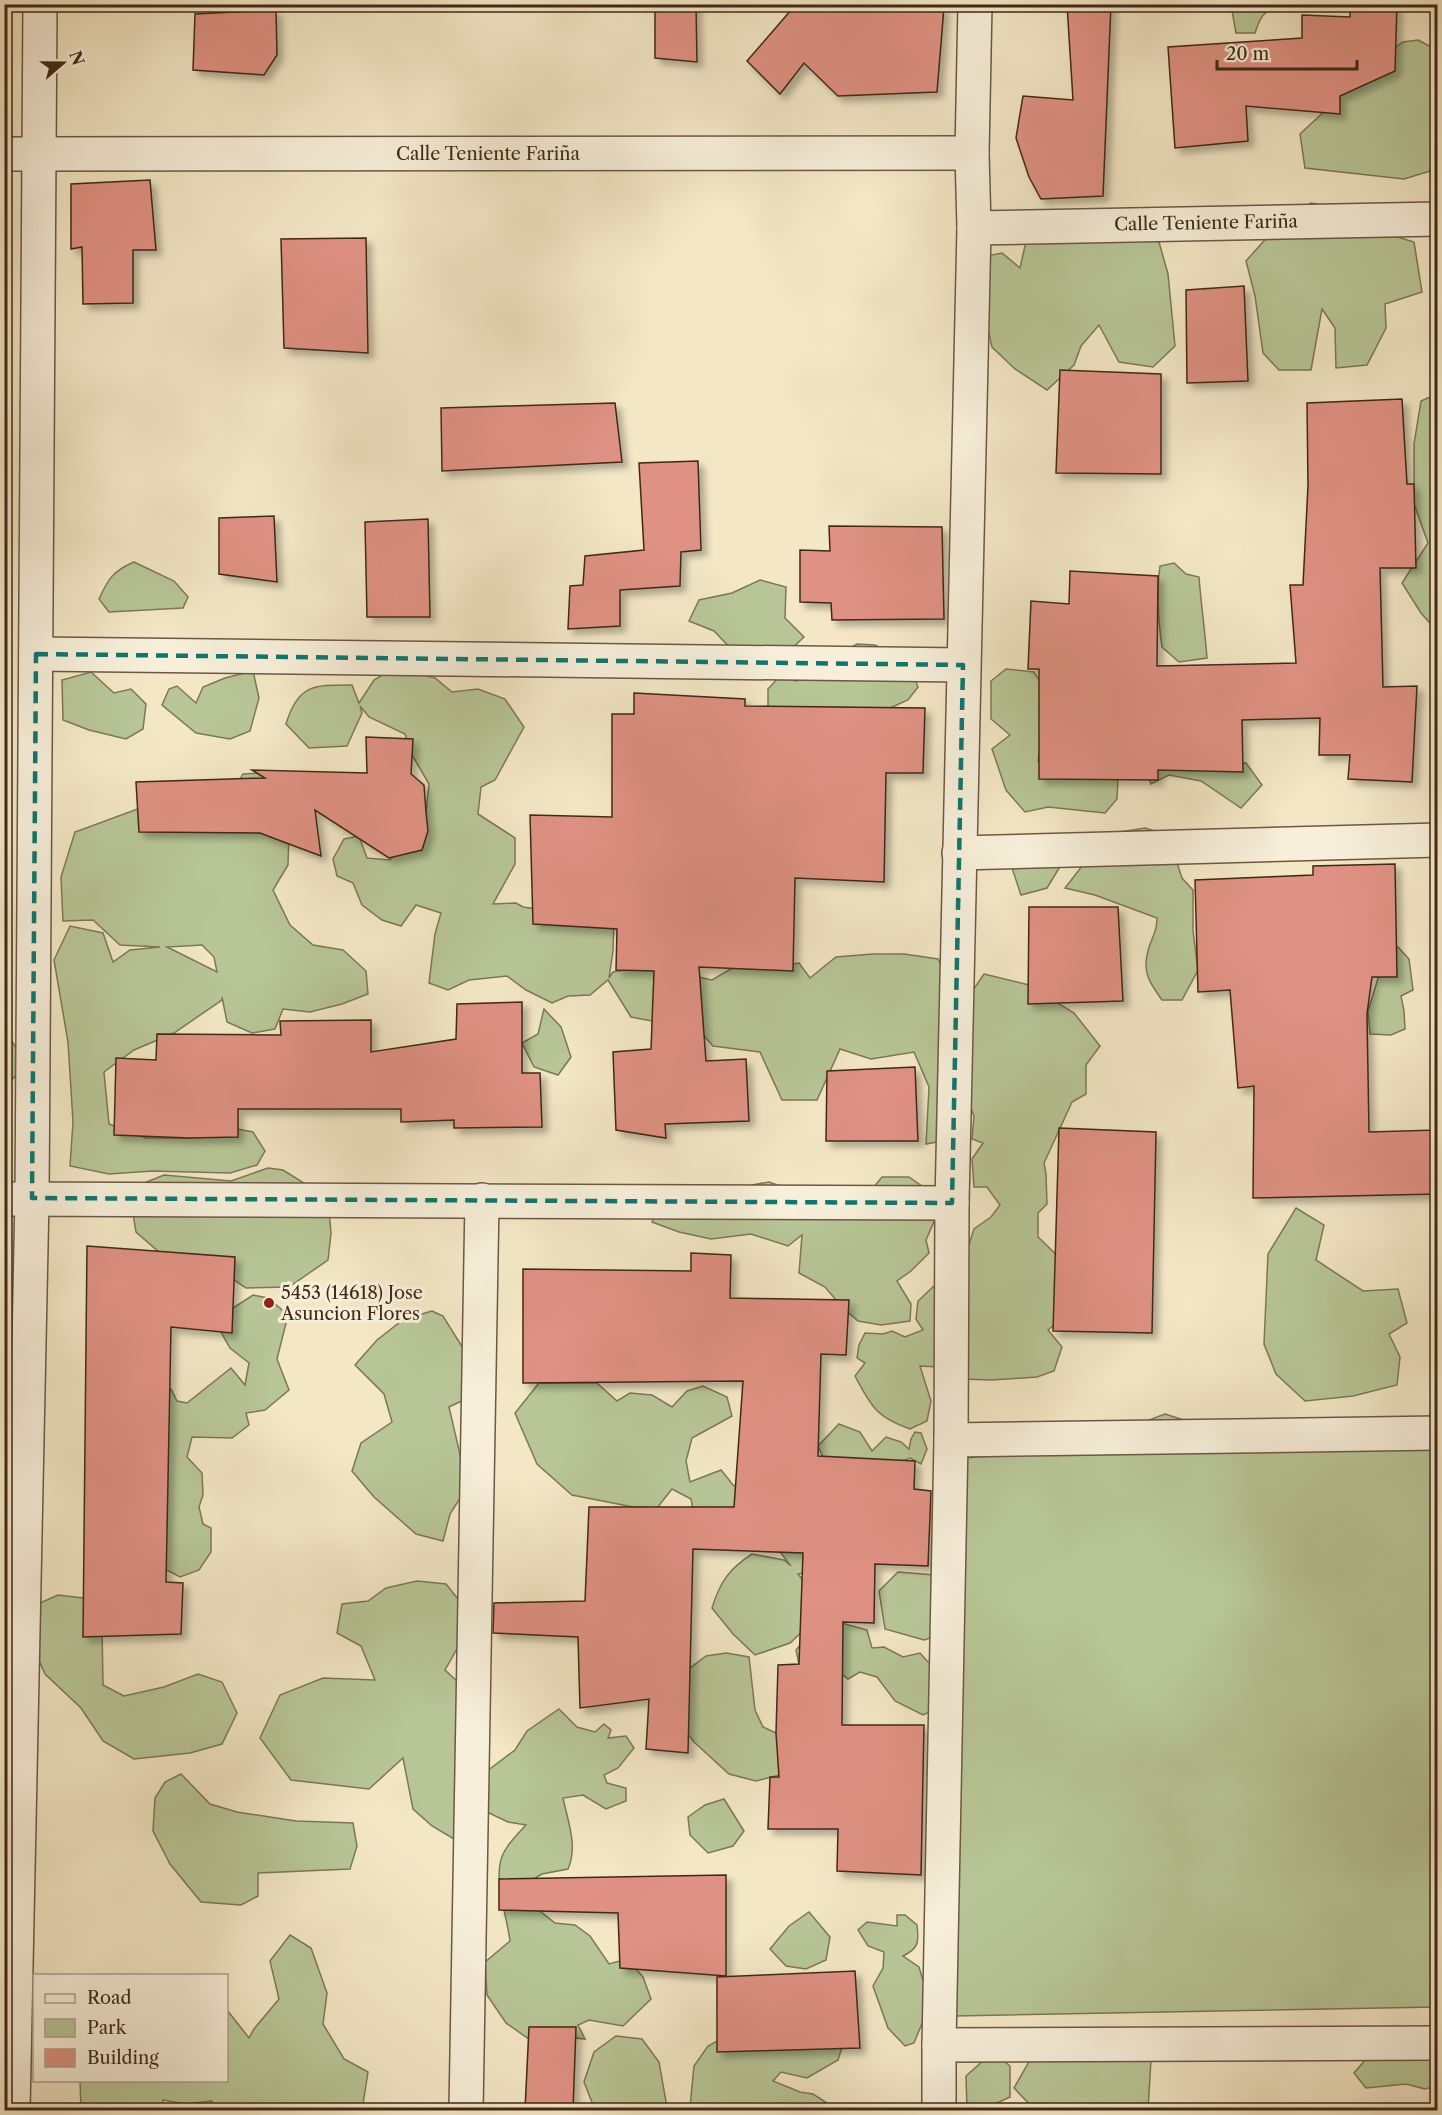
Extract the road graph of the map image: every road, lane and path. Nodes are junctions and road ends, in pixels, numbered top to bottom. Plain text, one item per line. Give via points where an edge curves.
1 (40, 4) edge
2 (975, 4) edge
3 (972, 153) junction
4 (4, 154) edge
5 (39, 154) junction
6 (1437, 219) edge
7 (974, 228) junction
8 (36, 654) junction
9 (963, 665) junction
10 (1437, 840) edge
11 (959, 853) junction
12 (18, 1198) edge
13 (482, 1200) junction
14 (952, 1203) junction
15 (1437, 1433) edge
16 (951, 1440) junction
17 (1437, 2043) edge
18 (939, 2045) junction
19 (13, 2110) edge
20 (466, 2110) edge
21 (939, 2110) edge

1 - 5 street
2 - 3 street
3 - 5 street, Calle Teniente Fariña
3 - 7 street
4 - 5 street, Calle Teniente Fariña
5 - 8 street
6 - 7 street, Calle Teniente Fariña
7 - 9 street
8 - 9 street
8 - 12 street
9 - 11 street
10 - 11 street
11 - 14 street
12 - 13 street
12 - 19 street
13 - 14 street
13 - 20 street
14 - 16 street
15 - 16 street
16 - 18 street
17 - 18 street
18 - 21 street

